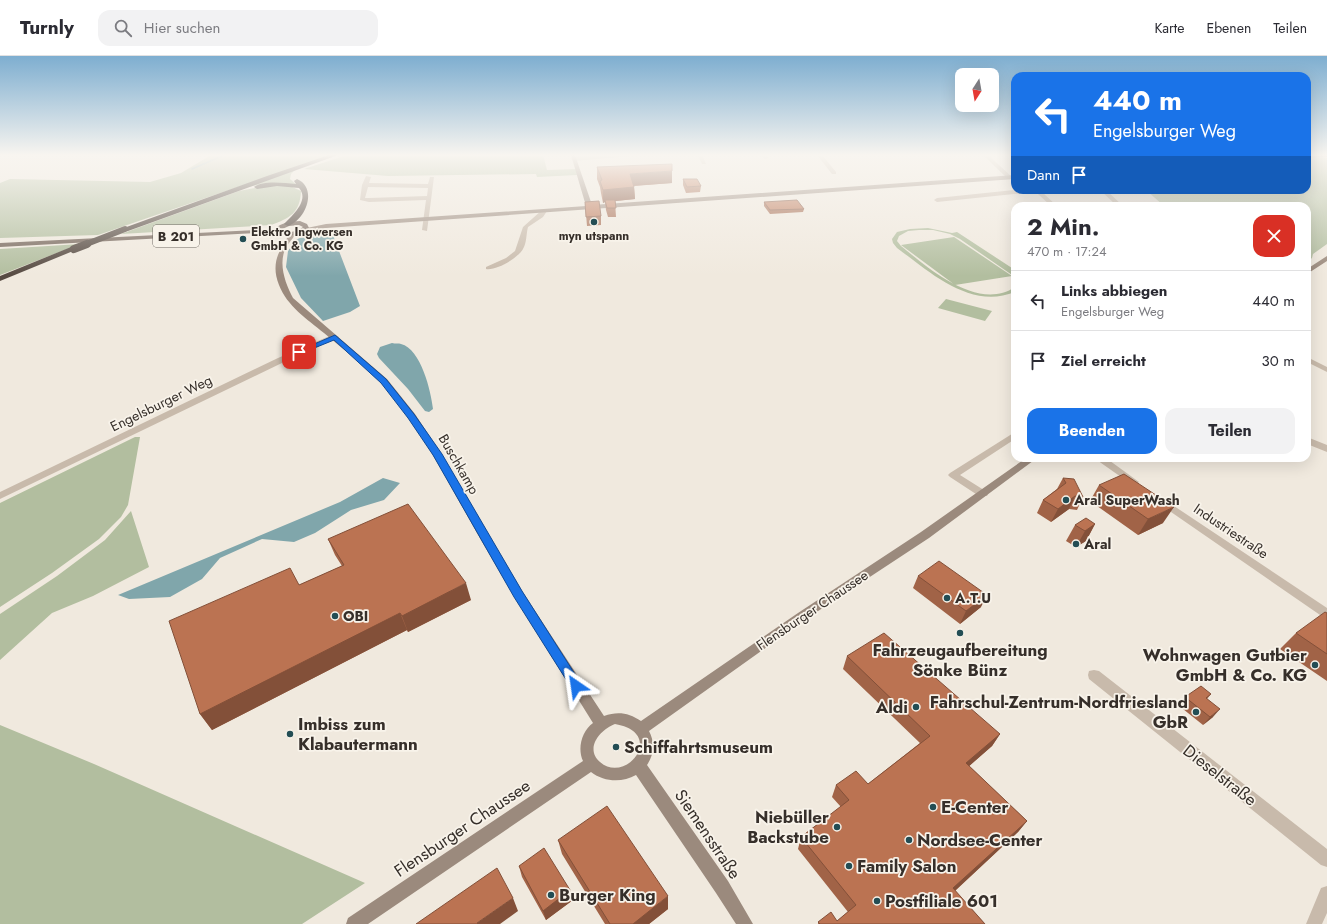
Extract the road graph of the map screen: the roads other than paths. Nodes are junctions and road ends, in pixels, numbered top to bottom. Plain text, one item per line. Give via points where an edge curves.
1 (217, 196) edge
2 (221, 196) edge
3 (306, 196) edge
4 (363, 196) edge
5 (586, 196) edge
6 (760, 196) edge
7 (980, 196) edge
8 (429, 198) joint
9 (207, 199) junction
10 (937, 200) dead end
11 (590, 208) junction
12 (544, 211) junction
13 (298, 215) junction
14 (426, 219) junction
15 (288, 224) junction
16 (304, 226) junction
17 (425, 230) dead end
18 (280, 231) junction
19 (293, 234) junction
20 (286, 242) junction
21 (0, 245) edge
22 (1327, 258) edge
23 (488, 268) dead end
24 (1311, 269) edge
25 (0, 279) edge
26 (335, 337) junction
27 (1327, 358) edge
28 (1311, 361) edge
29 (1319, 364) junction
30 (1327, 370) edge
31 (1011, 438) edge
32 (1311, 442) edge
33 (1327, 449) edge
34 (1027, 462) edge
35 (1105, 462) edge
36 (1142, 487) edge
37 (983, 494) junction
38 (1154, 495) edge
39 (0, 496) edge
40 (1327, 614) edge
41 (1094, 676) dead end
42 (601, 723) junction
43 (642, 728) junction
44 (592, 763) junction
45 (638, 766) junction
46 (1327, 860) edge
47 (1327, 894) edge
48 (354, 924) edge
49 (745, 924) edge
50 (1314, 924) edge

1 - 9 highway
2 - 9 highway
3 - 13 highway
4 - 8 street via 362,199 369,200
5 - 11 street
6 - 11 street
7 - 10 street
8 - 14 street
9 - 25 highway, bridge
11 - 12 street
12 - 14 street
12 - 23 street via 528,224 521,247 516,254
13 - 15 highway
13 - 16 highway
14 - 16 street
14 - 17 street
15 - 16 main road
15 - 18 main road
16 - 19 main road
18 - 19 main road
18 - 20 street
18 - 21 main road, B 201
19 - 20 street, Buschkamp
20 - 26 street, Buschkamp via 279,267 282,284 290,299 302,311
22 - 24 street
26 - 39 street, Engelsburger Weg
26 - 42 street, Buschkamp via 384,381 412,416 437,454 518,594
27 - 29 street
28 - 29 street
29 - 30 street
31 - 37 street via 953,475
32 - 33 street
34 - 37 street, Flensburger Chaussee
35 - 36 street
37 - 43 street, Flensburger Chaussee
38 - 40 street, Industriestraße
41 - 46 street, Dieselstraße
42 - 43 street via 621,718
42 - 44 street via 594,728 587,744
43 - 45 street via 648,749
44 - 45 street via 599,770 614,774 623,774
44 - 48 street, Flensburger Chaussee
45 - 49 street, Siemensstraße
47 - 50 street

